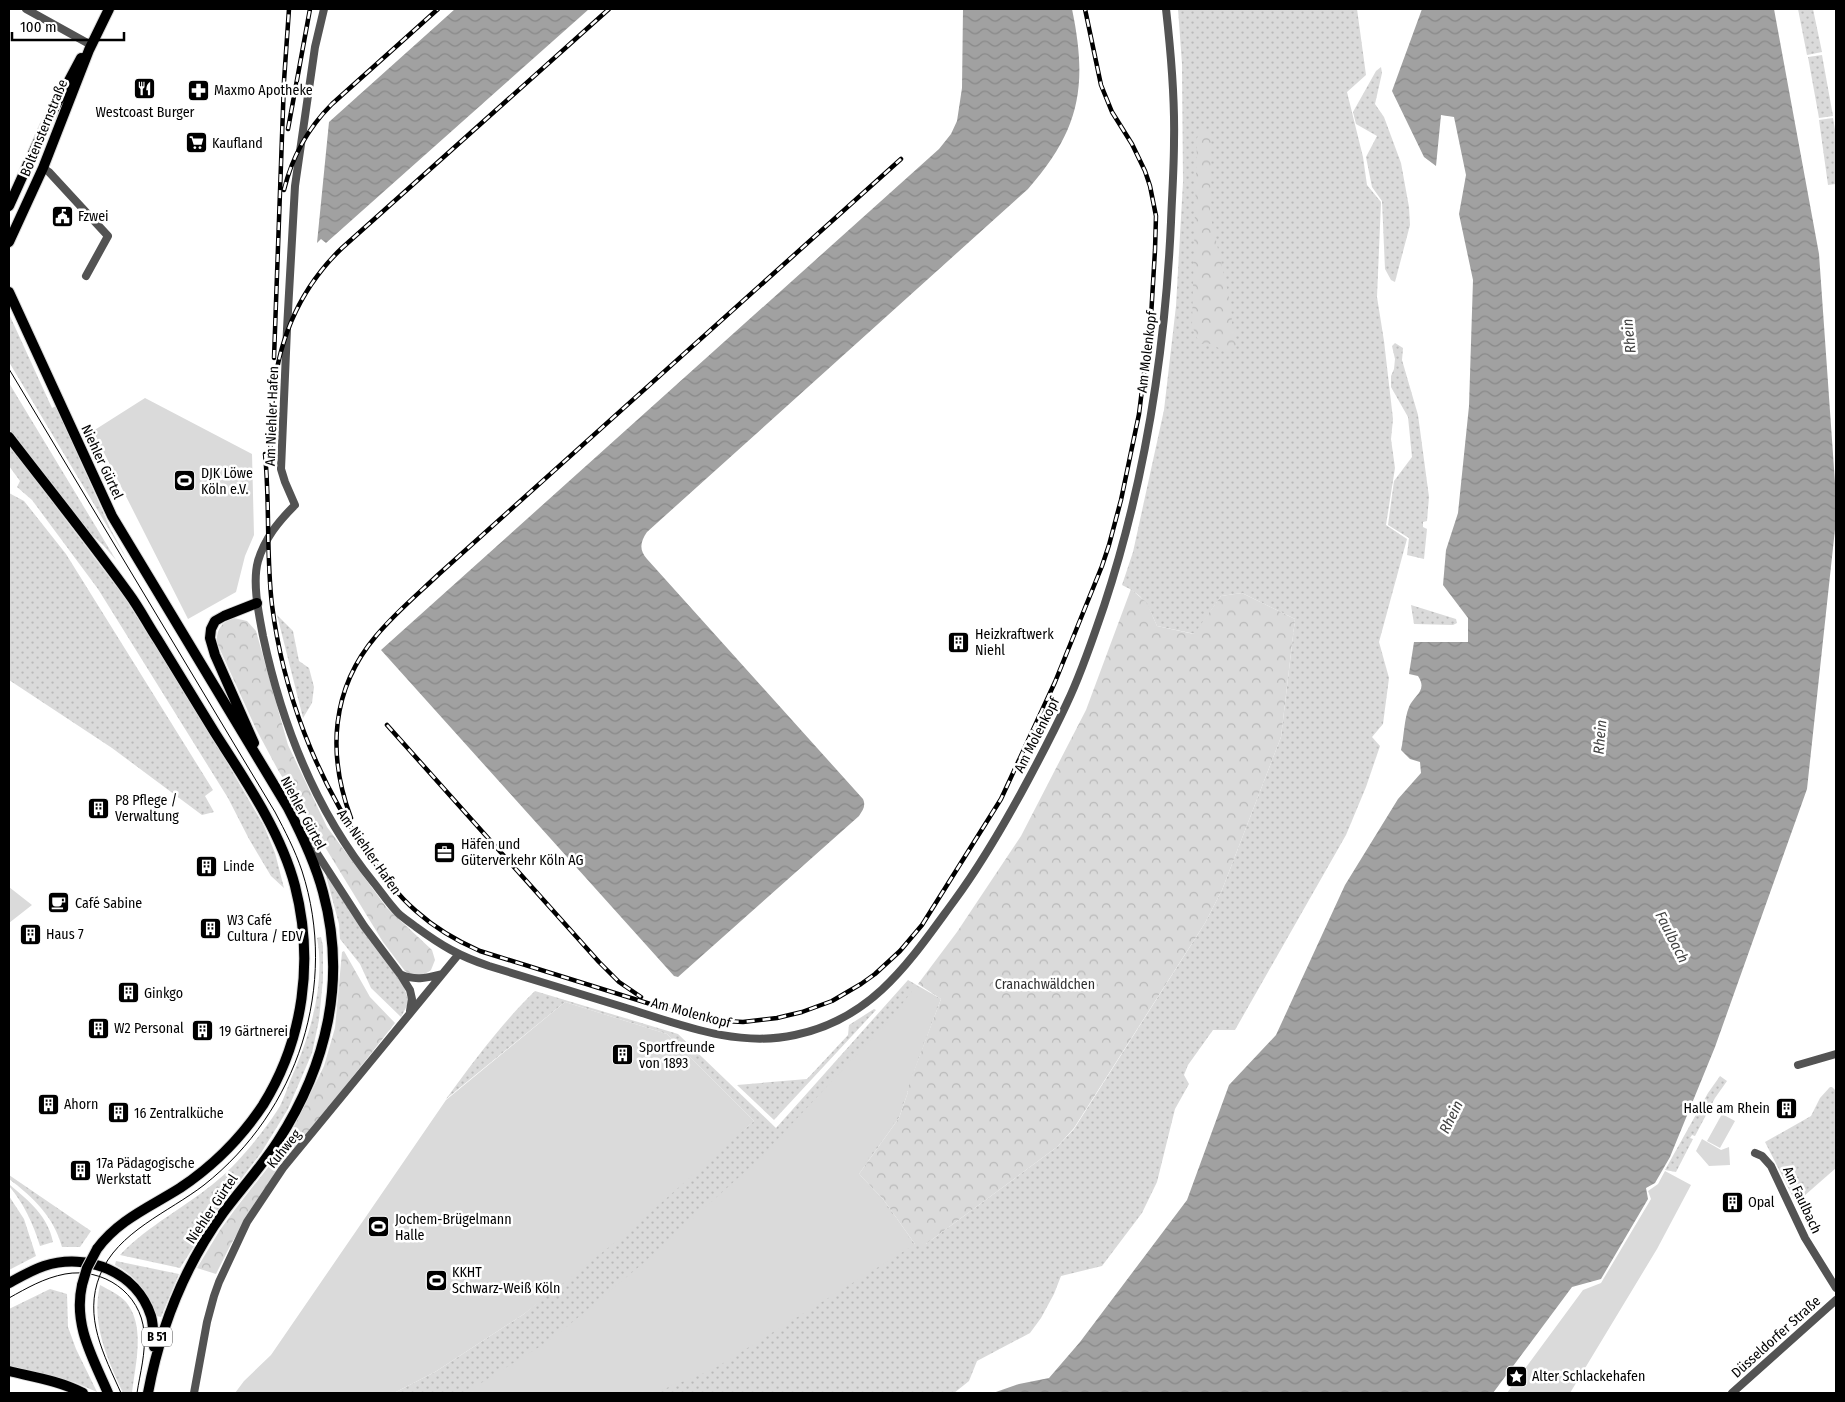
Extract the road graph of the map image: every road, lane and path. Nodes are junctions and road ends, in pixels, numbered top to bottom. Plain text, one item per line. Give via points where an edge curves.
1 (26, 9) edge
2 (109, 9) edge
3 (324, 9) edge
4 (1166, 9) edge
5 (90, 48) junction
6 (43, 168) junction
7 (9, 206) edge
8 (9, 242) edge
9 (86, 276) dead end
10 (9, 292) edge
11 (9, 299) edge
12 (9, 437) edge
13 (257, 603) junction
14 (265, 772) junction
15 (288, 808) junction
16 (326, 914) junction
17 (458, 955) junction
18 (400, 974) junction
19 (442, 974) junction
20 (410, 1012) junction
21 (1836, 1054) edge
22 (1798, 1065) dead end
23 (1756, 1153) dead end
24 (189, 1265) junction
25 (9, 1283) edge
26 (1836, 1288) edge
27 (1833, 1303) edge
28 (1836, 1313) edge
29 (154, 1347) junction
30 (9, 1371) edge
31 (83, 1393) edge
32 (108, 1393) edge
33 (146, 1393) edge
34 (194, 1393) edge
35 (1732, 1393) edge

1 - 5 street
2 - 5 main road, Boltensternstraße
3 - 13 street, Am Niehler Hafen via 315,47 296,186 288,320 281,469 295,505 267,537 258,563
4 - 17 street, Am Molenkopf via 1174,87 1169,263 1159,364 1135,498 1108,595 1069,700 1002,828 940,921 898,976 875,997 844,1018 820,1029 774,1038 747,1039 703,1032
5 - 6 main road, Boltensternstraße
5 - 7 main road, Boltensternstraße via 79,61 47,122
6 - 8 main road, Boltensternstraße
6 - 9 street via 108,236
10 - 14 main road, Niehler Gürtel via 112,516
11 - 16 main road, Niehler Gürtel via 110,518 300,840
12 - 32 main road, Niehler Gürtel, bridge via 130,596 233,762 288,861 303,927 304,980 296,1027 283,1065 264,1102 236,1140 212,1163 180,1188 122,1223 107,1237 87,1268 79,1307 82,1327
13 - 14 main road via 216,621 210,638
13 - 17 street, Am Niehler Hafen via 281,703 299,754 327,813 365,872 398,913
14 - 15 main road, Niehler Gürtel
15 - 16 main road, Niehler Gürtel via 316,869
15 - 18 street via 364,926
16 - 24 main road, Niehler Gürtel via 333,976 324,1046 278,1142 222,1215
17 - 19 street, Kuhweg
18 - 19 street via 421,979
18 - 20 street via 410,990
19 - 20 street, Kuhweg
20 - 34 street, Kuhweg via 283,1168 247,1222 218,1282
21 - 22 street
23 - 26 street, Am Faulbach via 1771,1166 1805,1238
24 - 29 main road, Niehler Gürtel / B 51 via 166,1307
24 - 33 main road, Niehler Gürtel via 167,1318
25 - 29 main road, B 51 via 44,1266 62,1262 103,1266 130,1283 145,1303 151,1318
27 - 28 street
27 - 35 street, Düsseldorfer Straße
29 - 33 main road, B 51 via 146,1378
30 - 31 main road via 49,1380

